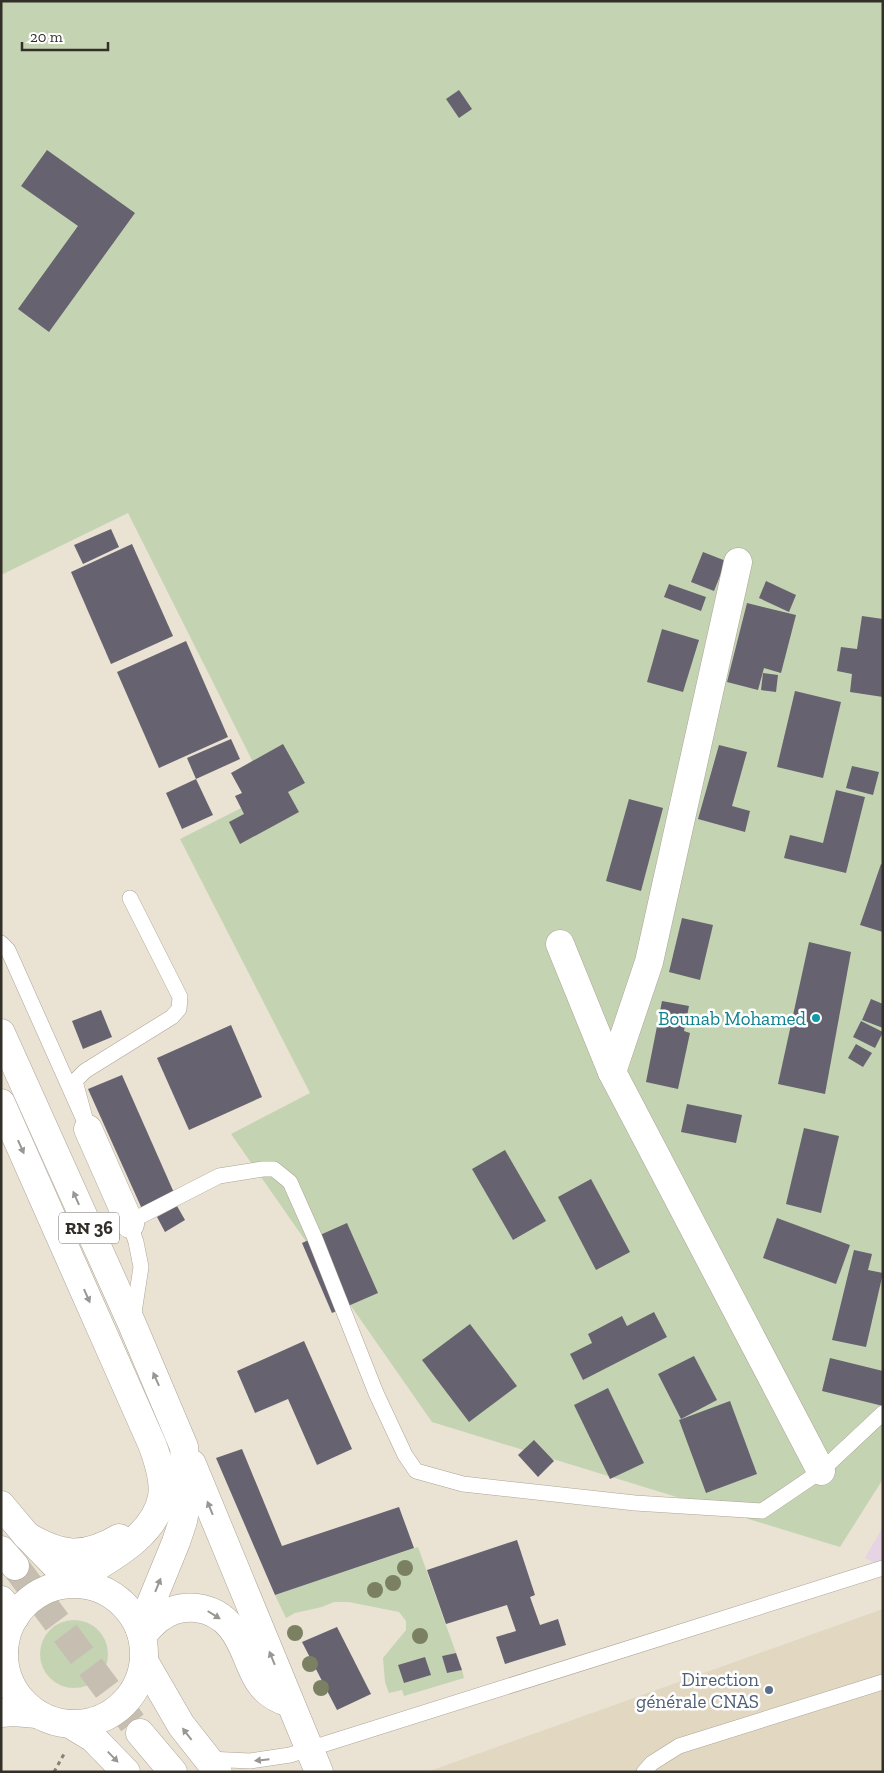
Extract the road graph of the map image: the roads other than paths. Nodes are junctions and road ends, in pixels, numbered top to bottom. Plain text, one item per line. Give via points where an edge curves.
1 (738, 562) dead end
2 (130, 898) dead end
3 (1, 943) edge
4 (560, 944) dead end
5 (1, 1033) edge
6 (612, 1072) junction
7 (1, 1103) edge
8 (88, 1129) junction
9 (130, 1224) junction
10 (132, 1324) junction
11 (883, 1413) edge
12 (152, 1444) junction
13 (184, 1447) junction
14 (820, 1472) junction
15 (1, 1505) edge
16 (27, 1536) junction
17 (883, 1568) edge
18 (72, 1582) junction
19 (8, 1608) edge
20 (142, 1642) junction
21 (3, 1650) edge
22 (883, 1682) edge
23 (290, 1703) junction
24 (1, 1713) edge
25 (37, 1714) junction
26 (140, 1733) tunnel mouth
27 (69, 1736) junction
28 (314, 1760) edge
29 (213, 1766) edge
30 (126, 1772) edge
31 (173, 1772) edge
32 (644, 1772) edge

1 - 6 main road via 649,962
2 - 8 lane via 180,997 180,1008 172,1018 85,1071 75,1081
3 - 8 lane via 8,950
4 - 6 main road
10 -> 5 main road, RN 36
6 - 14 main road
7 -> 12 main road, RN 36
8 - 9 main road
9 - 10 lane via 141,1267
9 - 14 lane via 219,1176 262,1168 274,1170 290,1182 376,1393 416,1471 463,1484 762,1511
13 -> 10 main road, RN 36
11 - 14 lane
12 - 16 main road via 149,1501 135,1526 123,1536 85,1552 58,1551
12 - 18 main road, RN 36 via 162,1477 162,1496 157,1514 135,1541
20 -> 13 main road, RN 36 via 183,1520 187,1499
23 -> 13 main road
15 - 16 main road
16 - 18 main road
17 - 28 lane
18 - 19 main road via 45,1590 28,1602
18 - 20 main road via 111,1594 123,1603 133,1616
19 - 21 main road
20 -> 23 main road via 158,1619 170,1612 183,1607 210,1610 231,1627 258,1682 272,1696
20 - 27 main road via 139,1682 128,1700 111,1714
29 -> 20 main road via 172,1712
21 - 25 main road via 5,1669 12,1687
22 - 32 lane via 679,1746
23 - 28 main road
24 - 25 main road
25 - 27 main road via 53,1721
26 - 31 main road
27 -> 30 main road via 93,1738
28 -> 29 lane via 290,1755

